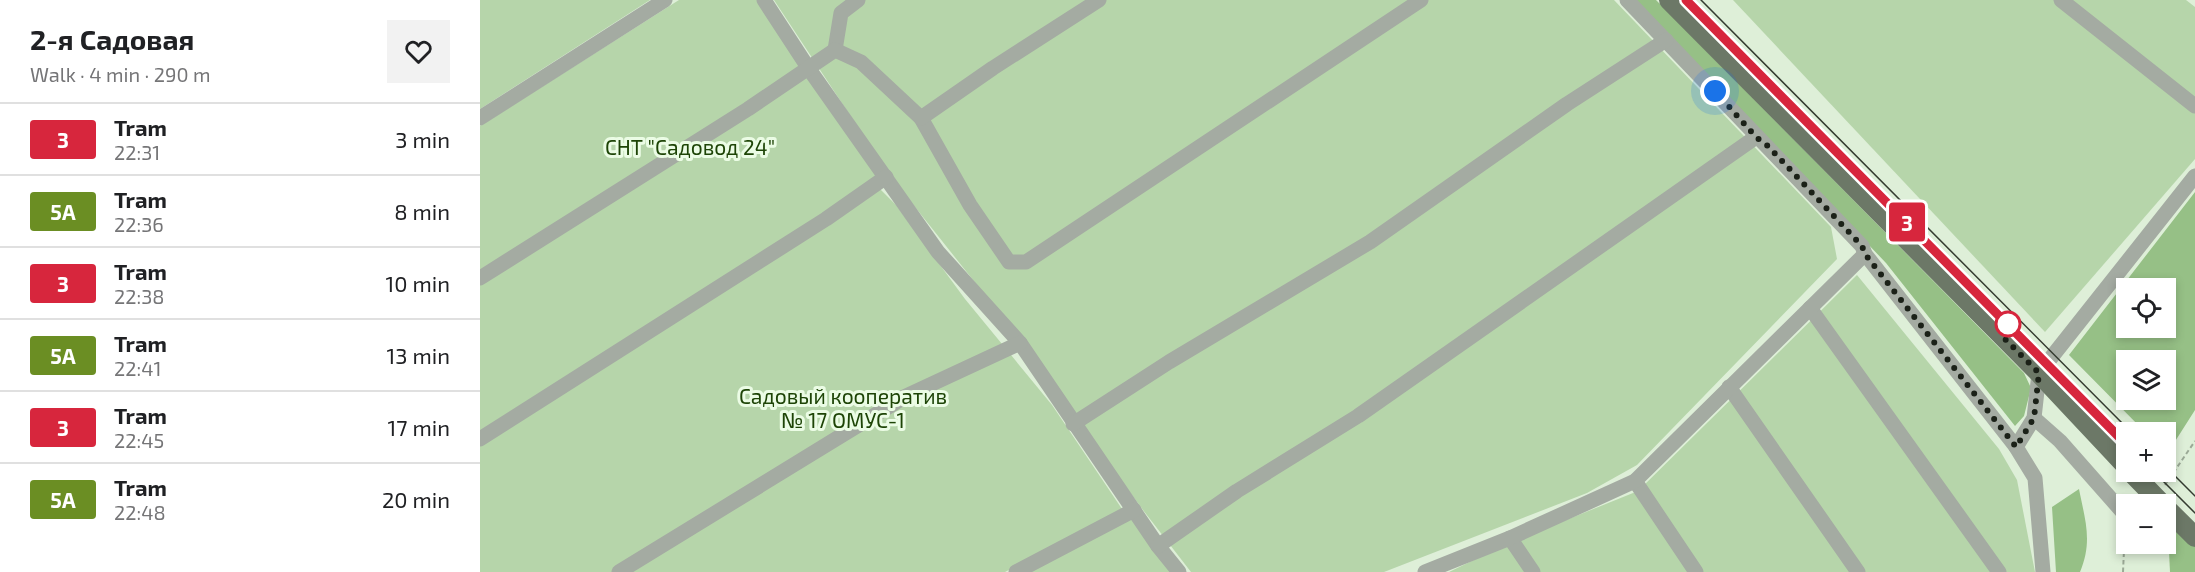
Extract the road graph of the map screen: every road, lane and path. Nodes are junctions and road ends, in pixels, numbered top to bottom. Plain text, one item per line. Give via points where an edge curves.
1 (664, 0) edge
2 (764, 0) edge
3 (858, 0) edge
4 (1099, 0) edge
5 (1421, 0) edge
6 (1627, 0) edge
7 (1669, 0) edge
8 (2061, 0) edge
9 (1666, 40) junction
10 (835, 50) junction
11 (809, 69) junction
12 (2195, 106) edge
13 (480, 118) edge
14 (921, 118) junction
15 (1756, 137) junction
16 (2195, 176) edge
17 (886, 177) junction
18 (1865, 254) junction
19 (480, 278) edge
20 (1810, 308) junction
21 (1020, 343) junction
22 (2039, 373) junction
23 (1729, 387) junction
24 (2034, 418) junction
25 (1073, 424) junction
26 (480, 439) edge
27 (2195, 441) edge
28 (2016, 447) junction
29 (2116, 455) edge
30 (1635, 480) junction
31 (2141, 482) edge
32 (2152, 494) edge
33 (2166, 494) edge
34 (2116, 505) edge
35 (1134, 510) junction
36 (2176, 518) edge
37 (2195, 537) edge
38 (1510, 538) junction
39 (1158, 546) junction
40 (2124, 554) edge
41 (619, 572) edge
42 (1016, 572) edge
43 (1179, 572) edge
44 (1425, 572) edge
45 (1533, 572) edge
46 (1696, 572) edge
47 (1858, 572) edge
48 (1999, 572) edge
49 (2043, 572) edge
50 (2123, 572) edge

1 - 13 street
2 - 11 street
3 - 10 street via 841,13
4 - 14 street
5 - 14 street via 1026,262 1009,262 970,205
6 - 9 street
7 - 22 main road
8 - 12 street
9 - 15 street
9 - 25 street via 1370,242
10 - 11 street
10 - 14 street via 861,62
11 - 17 street
11 - 19 street
15 - 18 street via 1802,181
15 - 39 street via 1377,402
16 - 22 street
17 - 21 street via 938,252
17 - 26 street
18 - 20 street
18 - 28 street
20 - 23 street
20 - 48 street
21 - 25 street
21 - 41 street via 906,396
22 - 24 street
22 - 29 main road
23 - 30 street
23 - 47 street
24 - 28 street
24 - 34 street via 2060,441
25 - 35 street
27 - 33 path
28 - 49 street via 2035,478
30 - 38 street
30 - 46 street
31 - 32 main road
35 - 39 street
35 - 42 street
36 - 37 main road
38 - 44 street
38 - 45 street
39 - 43 street
40 - 50 path

